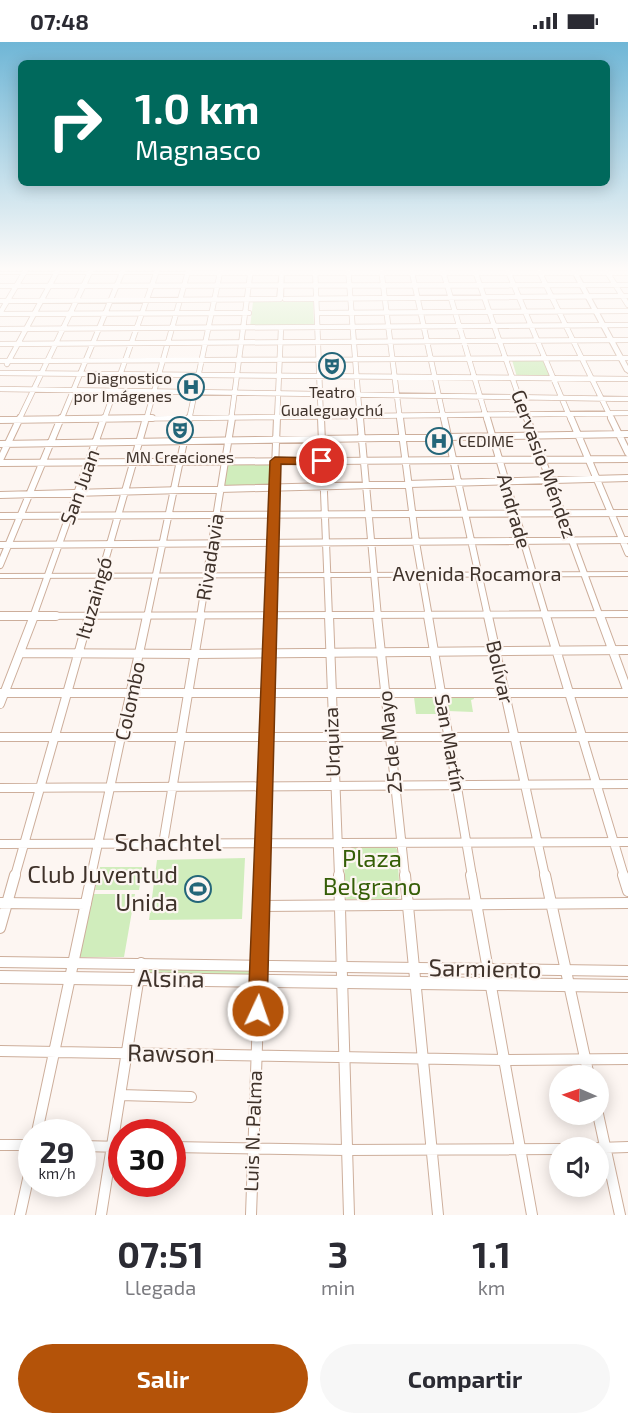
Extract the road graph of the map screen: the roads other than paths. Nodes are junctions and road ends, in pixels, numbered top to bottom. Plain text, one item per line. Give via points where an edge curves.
1 (29, 323) edge
2 (66, 323) edge
3 (102, 323) edge
4 (139, 323) edge
5 (174, 323) edge
6 (209, 323) edge
7 (246, 323) edge
8 (249, 323) edge
9 (318, 323) edge
10 (353, 323) edge
11 (388, 323) edge
12 (423, 323) edge
13 (458, 323) edge
14 (494, 323) edge
15 (530, 323) edge
16 (564, 323) edge
17 (603, 325) junction
18 (628, 325) edge
19 (495, 326) junction
20 (531, 326) junction
21 (566, 326) junction
22 (353, 327) junction
23 (388, 327) junction
24 (424, 327) junction
25 (459, 327) junction
26 (173, 328) junction
27 (208, 328) junction
28 (245, 328) junction
29 (255, 328) junction
30 (281, 328) junction
31 (318, 328) junction
32 (0, 329) edge
33 (26, 329) junction
34 (63, 329) junction
35 (100, 329) junction
36 (137, 329) junction
37 (573, 340) junction
38 (611, 340) junction
39 (628, 340) edge
40 (464, 341) junction
41 (500, 341) junction
42 (537, 341) junction
43 (354, 342) junction
44 (390, 342) junction
45 (427, 342) junction
46 (56, 343) junction
47 (94, 343) junction
48 (131, 343) junction
49 (168, 343) junction
50 (205, 343) junction
51 (243, 343) junction
52 (280, 343) junction
53 (318, 343) junction
54 (0, 344) edge
55 (18, 344) junction
56 (506, 358) junction
57 (545, 358) junction
58 (582, 358) junction
59 (621, 358) junction
60 (628, 358) edge
61 (319, 359) junction
62 (356, 359) junction
63 (392, 359) junction
64 (431, 359) junction
65 (469, 359) junction
66 (202, 360) junction
67 (240, 360) junction
68 (279, 360) junction
69 (0, 361) edge
70 (86, 361) junction
71 (125, 361) junction
72 (164, 361) junction
73 (8, 362) junction
74 (48, 362) junction
75 (628, 371) edge
76 (1, 374) edge
77 (42, 374) junction
78 (81, 374) junction
79 (120, 375) junction
80 (159, 375) junction
81 (198, 375) junction
82 (238, 376) junction
83 (279, 376) junction
84 (319, 376) junction
85 (357, 377) junction
86 (393, 377) junction
87 (435, 378) junction
88 (474, 378) junction
89 (512, 378) junction
90 (554, 379) junction
91 (592, 379) junction
92 (628, 379) edge
93 (0, 389) edge
94 (34, 389) junction
95 (74, 390) junction
96 (115, 391) junction
97 (154, 392) junction
98 (195, 393) junction
99 (235, 394) junction
100 (278, 394) junction
101 (320, 395) junction
102 (358, 395) junction
103 (396, 396) junction
104 (439, 397) junction
105 (480, 398) junction
106 (520, 398) junction
107 (562, 399) junction
108 (602, 399) junction
109 (628, 399) edge
110 (609, 413) junction
111 (628, 413) edge
112 (526, 414) junction
113 (568, 414) junction
114 (443, 415) junction
115 (485, 415) junction
116 (360, 416) junction
117 (399, 416) junction
118 (277, 417) junction
119 (321, 417) junction
120 (190, 418) junction
121 (231, 418) junction
122 (105, 419) junction
123 (147, 419) junction
124 (0, 420) edge
125 (20, 420) junction
126 (62, 420) junction
127 (577, 434) junction
128 (618, 434) junction
129 (628, 434) edge
130 (492, 435) junction
131 (533, 435) junction
132 (447, 436) junction
133 (402, 437) junction
134 (322, 438) junction
135 (362, 438) junction
136 (277, 439) junction
137 (228, 440) junction
138 (140, 441) junction
139 (185, 441) junction
140 (97, 442) junction
141 (52, 443) junction
142 (0, 444) edge
143 (8, 444) junction
144 (628, 453) edge
145 (628, 459) edge
146 (453, 460) junction
147 (499, 460) junction
148 (543, 460) junction
149 (588, 460) junction
150 (135, 461) junction
151 (181, 461) junction
152 (226, 461) junction
153 (275, 461) junction
154 (322, 461) junction
155 (364, 461) junction
156 (405, 461) junction
157 (0, 462) edge
158 (89, 462) junction
159 (43, 463) junction
160 (628, 478) edge
161 (550, 479) junction
162 (596, 479) junction
163 (505, 481) junction
164 (457, 482) junction
165 (408, 483) junction
166 (365, 484) junction
167 (323, 485) junction
168 (274, 487) junction
169 (220, 488) junction
170 (175, 489) junction
171 (125, 491) junction
172 (78, 493) junction
173 (0, 495) edge
174 (30, 495) junction
175 (611, 513) junction
176 (628, 513) edge
177 (368, 514) junction
178 (412, 514) junction
179 (465, 514) junction
180 (515, 514) junction
181 (563, 514) junction
182 (118, 515) junction
183 (170, 515) junction
184 (216, 515) junction
185 (273, 515) junction
186 (324, 515) junction
187 (0, 516) edge
188 (21, 516) junction
189 (70, 516) junction
190 (573, 540) junction
191 (625, 540) edge
192 (470, 541) junction
193 (523, 541) junction
194 (416, 542) junction
195 (371, 543) junction
196 (212, 544) junction
197 (272, 544) junction
198 (325, 544) junction
199 (0, 545) edge
200 (8, 545) junction
201 (60, 545) junction
202 (110, 545) junction
203 (164, 545) junction
204 (628, 553) edge
205 (0, 565) edge
206 (422, 575) junction
207 (478, 575) junction
208 (533, 575) junction
209 (585, 575) junction
210 (628, 575) edge
211 (0, 576) edge
212 (48, 576) junction
213 (101, 576) junction
214 (157, 576) junction
215 (207, 576) junction
216 (270, 576) junction
217 (326, 576) junction
218 (373, 576) junction
219 (628, 614) edge
220 (487, 615) junction
221 (545, 615) junction
222 (599, 615) junction
223 (0, 616) edge
224 (34, 616) junction
225 (89, 616) junction
226 (148, 616) junction
227 (200, 616) junction
228 (269, 616) junction
229 (328, 616) junction
230 (377, 616) junction
231 (429, 616) junction
232 (555, 650) junction
233 (612, 650) junction
234 (628, 650) edge
235 (435, 651) junction
236 (495, 651) junction
237 (329, 652) junction
238 (381, 652) junction
239 (20, 653) junction
240 (79, 653) junction
241 (140, 653) junction
242 (268, 653) junction
243 (194, 654) junction
244 (628, 692) edge
245 (2, 693) edge
246 (67, 693) junction
247 (132, 693) junction
248 (187, 693) junction
249 (267, 693) junction
250 (330, 693) junction
251 (385, 693) junction
252 (442, 693) junction
253 (504, 693) junction
254 (568, 693) junction
255 (0, 704) edge
256 (266, 736) junction
257 (332, 736) junction
258 (389, 736) junction
259 (450, 736) junction
260 (0, 737) edge
261 (55, 737) junction
262 (122, 737) junction
263 (180, 737) junction
264 (514, 737) junction
265 (581, 737) junction
266 (628, 737) edge
267 (525, 784) junction
268 (596, 784) junction
269 (628, 784) edge
270 (458, 785) junction
271 (265, 786) junction
272 (334, 786) junction
273 (396, 786) junction
274 (111, 787) junction
275 (172, 787) junction
276 (0, 788) edge
277 (40, 788) junction
278 (400, 842) junction
279 (467, 842) junction
280 (537, 842) junction
281 (613, 842) junction
282 (628, 842) edge
283 (264, 843) junction
284 (337, 843) junction
285 (0, 844) edge
286 (24, 844) junction
287 (99, 844) junction
288 (163, 844) junction
289 (628, 891) edge
290 (4, 903) edge
291 (628, 903) edge
292 (86, 904) junction
293 (477, 904) junction
294 (551, 904) junction
295 (407, 905) junction
296 (262, 906) junction
297 (340, 906) junction
298 (0, 928) edge
299 (0, 962) edge
300 (73, 963) junction
301 (141, 963) junction
302 (260, 965) junction
303 (342, 967) junction
304 (415, 968) junction
305 (487, 969) junction
306 (565, 971) junction
307 (628, 971) edge
308 (0, 976) edge
309 (70, 977) junction
310 (138, 978) junction
311 (259, 981) junction
312 (342, 982) junction
313 (416, 983) junction
314 (491, 984) junction
315 (569, 986) junction
316 (628, 986) edge
317 (55, 1050) junction
318 (0, 1051) edge
319 (128, 1054) junction
320 (256, 1056) junction
321 (343, 1056) junction
322 (424, 1058) junction
323 (585, 1059) junction
324 (628, 1059) edge
325 (504, 1060) junction
326 (586, 1065) edge
327 (120, 1095) junction
328 (191, 1097) dead end
329 (40, 1119) edge
330 (118, 1119) edge
331 (0, 1144) edge
332 (18, 1145) edge
333 (186, 1147) edge
334 (628, 1147) edge
335 (253, 1148) junction
336 (609, 1148) edge
337 (432, 1149) junction
338 (549, 1149) edge
339 (346, 1150) junction
340 (520, 1150) junction
341 (609, 1174) edge
342 (108, 1183) edge
343 (24, 1197) edge
344 (20, 1215) edge
345 (101, 1215) edge
346 (251, 1215) edge
347 (349, 1215) edge
348 (438, 1215) edge
349 (532, 1215) edge
350 (620, 1215) edge

1 - 33 street
2 - 34 street
3 - 35 street
4 - 36 street, San Juan
5 - 26 street, Ituzaingó
6 - 27 street, Colombo
7 - 28 street, Rivadavia
8 - 29 street, Rivadavia
9 - 31 street, Urquiza
10 - 22 street, 25 de Mayo
11 - 23 street, San Martín
12 - 24 street, Bolívar
13 - 25 street, Andrade
14 - 19 street, Gervasio Méndez
15 - 20 street
16 - 21 street
17 - 18 street
17 - 21 street
17 - 38 main road
19 - 20 street
19 - 25 street
19 - 41 street, Gervasio Méndez
20 - 21 street
20 - 42 street
21 - 37 street
22 - 23 street
22 - 31 street
22 - 43 street, 25 de Mayo
23 - 24 street
23 - 44 street, San Martín
24 - 25 street
24 - 45 street, Bolívar
25 - 40 street, Andrade
26 - 27 street
26 - 36 street
26 - 49 street, Ituzaingó
27 - 28 street
27 - 50 street, Colombo
28 - 29 street
28 - 51 street, Rivadavia
29 - 30 street
30 - 31 street
30 - 52 street, Luis N. Palma
31 - 53 street, Urquiza
32 - 33 street
33 - 34 street
33 - 55 street
34 - 35 street
34 - 46 street
35 - 36 street
35 - 47 street
36 - 48 street, San Juan
37 - 38 street
37 - 42 street
37 - 58 street
38 - 39 street
38 - 59 main road
40 - 41 street
40 - 45 street
40 - 65 street, Andrade
41 - 42 street
41 - 56 street, Gervasio Méndez
42 - 57 street
43 - 44 street
43 - 53 street
43 - 62 street, 25 de Mayo
44 - 45 street
44 - 63 street, San Martín
45 - 64 street, Bolívar
46 - 47 street
46 - 55 street
46 - 74 street
47 - 48 street
47 - 70 street
48 - 49 street
48 - 71 street, San Juan
49 - 50 street
49 - 72 street, Ituzaingó
50 - 51 street
50 - 66 street, Colombo
51 - 52 street
51 - 67 street, Rivadavia
52 - 53 street
52 - 68 street, Luis N. Palma
53 - 61 street, Urquiza
54 - 55 street
55 - 73 street
56 - 57 street
56 - 65 street
56 - 89 street, Gervasio Méndez
57 - 58 street
57 - 90 street
58 - 59 street
58 - 91 street
59 - 60 street
59 - 75 main road
61 - 62 street
61 - 68 street
61 - 84 street, Urquiza
62 - 63 street
62 - 85 street, 25 de Mayo
63 - 64 street
63 - 86 street, San Martín
64 - 65 street
64 - 87 street, Bolívar
65 - 88 street, Andrade
66 - 67 street
66 - 72 street
66 - 81 street, Colombo
67 - 68 street
67 - 82 street, Rivadavia
68 - 83 street, Luis N. Palma
69 - 73 street
70 - 71 street
70 - 74 street
70 - 78 street
71 - 72 street
71 - 79 street, San Juan
72 - 80 street, Ituzaingó
73 - 74 street
73 - 76 street
74 - 77 street
76 - 77 street
77 - 78 street
77 - 94 street
78 - 79 street
78 - 95 street
79 - 80 street
79 - 96 street, San Juan
80 - 81 street
80 - 97 street, Ituzaingó
81 - 82 street
81 - 98 street, Colombo
82 - 83 street
82 - 99 street, Rivadavia
83 - 84 street
83 - 100 street, Luis N. Palma
84 - 85 street
84 - 101 street, Urquiza
85 - 86 street
85 - 102 street, 25 de Mayo
86 - 87 street
86 - 103 street, San Martín
87 - 88 street
87 - 104 street, Bolívar
88 - 89 street
88 - 105 street, Andrade
89 - 90 street
89 - 106 street, Gervasio Méndez
90 - 91 street
90 - 107 street
91 - 92 street
91 - 108 street
93 - 94 street
94 - 95 street
94 - 125 street
95 - 96 street
95 - 126 street
96 - 97 street
96 - 122 street, San Juan
97 - 98 street
97 - 123 street, Ituzaingó
98 - 99 street
98 - 120 street, Colombo
99 - 100 street
99 - 121 street, Rivadavia
100 - 101 street
100 - 118 street, Luis N. Palma
101 - 102 street
101 - 119 street, Urquiza
102 - 103 street
102 - 116 street, 25 de Mayo
103 - 104 street
103 - 117 street, San Martín
104 - 105 street
104 - 114 street, Bolívar
105 - 106 street
105 - 115 street, Andrade
106 - 107 street
106 - 112 street, Gervasio Méndez
107 - 108 street
107 - 113 street
108 - 109 street
108 - 110 street
110 - 111 street
110 - 113 street
110 - 128 street
112 - 113 street
112 - 115 street
112 - 131 street, Gervasio Méndez
113 - 127 street
114 - 115 street
114 - 117 street
114 - 132 street, Bolívar
115 - 130 street, Andrade
116 - 117 street
116 - 119 street
116 - 135 street, 25 de Mayo
117 - 133 street, San Martín
118 - 119 street
118 - 121 street
118 - 136 street, Luis N. Palma
119 - 134 street, Urquiza
120 - 121 street
120 - 123 street
120 - 139 street, Colombo
121 - 137 street, Rivadavia
122 - 123 street
122 - 126 street
122 - 140 street, San Juan
123 - 138 street, Ituzaingó
124 - 125 street
125 - 126 street
125 - 143 street
126 - 141 street
127 - 128 street
127 - 131 street
127 - 149 street
128 - 129 street
128 - 144 street
130 - 131 street
130 - 132 street
130 - 147 street, Andrade
131 - 148 street, Gervasio Méndez
132 - 133 street
132 - 146 street, Bolívar
133 - 135 street
133 - 156 street, San Martín
134 - 135 street
134 - 136 street
134 - 154 street, Urquiza
135 - 155 street, 25 de Mayo
136 - 137 street
136 - 153 street, Luis N. Palma
137 - 139 street
137 - 152 street, Rivadavia
138 - 139 street
138 - 140 street
138 - 150 street, Ituzaingó
139 - 151 street, Colombo
140 - 141 street
140 - 158 street, San Juan
141 - 143 street
141 - 159 street
142 - 143 street
143 - 157 street
145 - 149 street
146 - 147 street
146 - 156 street
146 - 164 street, Bolívar
147 - 148 street
147 - 163 street, Andrade
148 - 149 street
148 - 161 street, Gervasio Méndez
149 - 162 street
150 - 151 street
150 - 158 street
150 - 171 street, Ituzaingó
151 - 152 street
151 - 170 street, Colombo
152 - 153 street
152 - 169 street, Rivadavia
153 - 154 street
153 - 168 street, Luis N. Palma
154 - 155 street
154 - 167 street, Urquiza
155 - 156 street
155 - 166 street, 25 de Mayo
156 - 165 street, San Martín
157 - 159 street
158 - 159 street
158 - 172 street, San Juan
159 - 174 street
160 - 162 street
161 - 162 street
161 - 163 street
161 - 181 street, Gervasio Méndez
162 - 175 street
163 - 164 street
163 - 180 street, Andrade
164 - 165 street
164 - 179 street, Bolívar
165 - 166 street
165 - 178 street, San Martín
166 - 167 street
166 - 177 street, 25 de Mayo
167 - 168 street
167 - 186 street, Urquiza
168 - 169 street
168 - 185 street, Luis N. Palma
169 - 170 street
169 - 184 street, Rivadavia
170 - 171 street
170 - 183 street, Colombo
171 - 172 street
171 - 182 street, Ituzaingó
172 - 174 street
172 - 189 street, San Juan
173 - 174 street
174 - 188 street
175 - 176 street
175 - 181 street
175 - 191 street
177 - 178 street
177 - 186 street
177 - 195 street, 25 de Mayo
178 - 179 street
178 - 194 street, San Martín
179 - 180 street
179 - 192 street, Bolívar
180 - 181 street
180 - 193 street, Andrade
181 - 190 street, Gervasio Méndez
182 - 183 street
182 - 189 street
182 - 202 street, Ituzaingó
183 - 184 street
183 - 203 street, Colombo
184 - 185 street
184 - 196 street, Rivadavia
185 - 186 street
185 - 197 street, Luis N. Palma
186 - 198 street, Urquiza
187 - 188 street
188 - 189 street
188 - 200 street
189 - 201 street, San Juan
190 - 191 street
190 - 193 street
190 - 209 street, Gervasio Méndez
191 - 204 street
192 - 193 street
192 - 194 street
192 - 207 street, Bolívar
193 - 208 street, Andrade
194 - 195 street
194 - 206 street, San Martín
195 - 198 street
195 - 218 street, 25 de Mayo
196 - 197 street
196 - 203 street
196 - 215 street, Rivadavia
197 - 198 street
197 - 216 street, Luis N. Palma
198 - 217 street, Urquiza
199 - 200 street
200 - 201 street
200 - 205 street
201 - 202 street
201 - 212 street, San Juan
202 - 203 street
202 - 213 street, Ituzaingó
203 - 214 street, Colombo
206 - 207 main road, Avenida Rocamora
206 - 218 main road, Avenida Rocamora
206 - 231 street, San Martín
207 - 208 main road, Avenida Rocamora
207 - 220 street, Bolívar
208 - 209 main road, Avenida Rocamora
208 - 221 street, Andrade
209 - 210 main road, Avenida Rocamora
209 - 222 street, Gervasio Méndez
211 - 212 main road, Avenida Rocamora
212 - 213 main road, Avenida Rocamora
212 - 224 street, San Juan
213 - 214 main road, Avenida Rocamora
213 - 225 street, Ituzaingó
214 - 215 main road, Avenida Rocamora
214 - 226 street, Colombo
215 - 216 main road, Avenida Rocamora
215 - 227 street, Rivadavia
216 - 217 main road, Avenida Rocamora
216 - 228 street, Luis N. Palma
217 - 218 main road, Avenida Rocamora
217 - 229 street, Urquiza
218 - 230 street, 25 de Mayo
219 - 222 street
220 - 221 street
220 - 231 street
220 - 236 street, Bolívar
221 - 222 street
221 - 232 street, Andrade
222 - 233 street, Gervasio Méndez
223 - 224 street
224 - 225 street
224 - 239 street, San Juan
225 - 226 street
225 - 240 street, Ituzaingó
226 - 227 street
226 - 241 street, Colombo
227 - 228 street
227 - 243 street, Rivadavia
228 - 229 street
228 - 242 street, Luis N. Palma
229 - 230 street
229 - 237 street, Urquiza
230 - 231 street
230 - 238 street, 25 de Mayo
231 - 235 street, San Martín
232 - 233 street
232 - 236 street
232 - 254 street, Andrade
233 - 234 street
233 - 244 street, Gervasio Méndez
235 - 236 street
235 - 238 street
235 - 252 street, San Martín
236 - 253 street, Bolívar
237 - 238 street
237 - 242 street
237 - 250 street, Urquiza
238 - 251 street, 25 de Mayo
239 - 240 street
239 - 245 street, San Juan
240 - 241 street
240 - 246 street, Ituzaingó
241 - 243 street
241 - 247 street, Colombo
242 - 243 street
242 - 249 street, Luis N. Palma
243 - 248 street, Rivadavia
244 - 254 street
245 - 246 street
245 - 255 street, San Juan
246 - 247 street
246 - 261 street, Ituzaingó
247 - 248 street
247 - 262 street, Colombo
248 - 249 street
248 - 263 street, Rivadavia
249 - 250 street
249 - 256 street, Luis N. Palma
250 - 251 street
250 - 257 street, Urquiza
251 - 252 street
251 - 258 street, 25 de Mayo
252 - 253 street
252 - 259 street, San Martín
253 - 254 street
253 - 264 street, Bolívar
254 - 265 street, Andrade
256 - 257 street
256 - 263 street
256 - 271 street, Luis N. Palma
257 - 258 street
257 - 272 street, Urquiza
258 - 259 street
258 - 273 street, 25 de Mayo
259 - 264 street
259 - 270 street, San Martín
260 - 261 street
261 - 262 street
261 - 277 street, Ituzaingó
262 - 263 street
262 - 274 street, Colombo
263 - 275 street, Rivadavia
264 - 265 street
264 - 267 street, Bolívar
265 - 266 street
265 - 268 street, Andrade
267 - 268 street
267 - 270 street
267 - 280 street, Bolívar
268 - 269 street
268 - 281 street, Andrade
270 - 273 street
270 - 279 street, San Martín
271 - 272 street
271 - 275 street
271 - 283 street, Luis N. Palma
272 - 273 street
272 - 284 street, Urquiza
273 - 278 street, 25 de Mayo
274 - 275 street
274 - 277 street
274 - 287 street, Colombo
275 - 288 street, Rivadavia
276 - 277 street
277 - 286 street, Ituzaingó
278 - 279 street, Schachtel
278 - 284 street, Schachtel
278 - 295 street, 25 de Mayo
279 - 280 street, Schachtel
279 - 293 street, San Martín
280 - 281 street, Schachtel
280 - 294 street, Bolívar
281 - 282 street, Schachtel
281 - 289 street, Andrade
283 - 284 street, Schachtel
283 - 288 street, Schachtel
283 - 296 street, Luis N. Palma
284 - 297 street, Urquiza
285 - 286 street, Schachtel
286 - 287 street, Schachtel
286 - 290 street, Ituzaingó
287 - 288 street, Schachtel
287 - 292 street, Colombo
290 - 292 street
290 - 298 street, Ituzaingó
291 - 294 street
292 - 300 street, Colombo
293 - 294 street
293 - 295 street
293 - 305 street, San Martín
294 - 306 street, Bolívar
295 - 297 street
295 - 304 street, 25 de Mayo
296 - 297 street
296 - 302 street, Luis N. Palma
297 - 303 street, Urquiza
299 - 300 main road, Alsina
300 - 301 main road, Alsina
300 - 309 street, Colombo
301 - 302 main road, Alsina
301 - 310 street
302 - 303 main road, Alsina
302 - 311 street, Luis N. Palma
303 - 304 main road, Sarmiento
303 - 312 street, Urquiza
304 - 305 main road, Sarmiento
304 - 313 street, 25 de Mayo
305 - 306 main road, Sarmiento
305 - 314 street, San Martín
306 - 307 main road, Sarmiento
306 - 315 street, Bolívar
308 - 309 main road, Alsina
309 - 310 main road, Alsina
309 - 317 street, Colombo
310 - 311 main road, Alsina
310 - 319 street
311 - 312 main road, Alsina
311 - 320 street, Luis N. Palma
312 - 313 main road, Sarmiento
312 - 321 street, Urquiza
313 - 314 main road, Sarmiento
313 - 322 street, 25 de Mayo
314 - 315 main road, Sarmiento
314 - 325 street, San Martín
315 - 316 main road, Sarmiento
315 - 323 street, Bolívar
317 - 318 street, Rawson
317 - 319 street, Rawson
317 - 329 street, Colombo
319 - 320 street, Rawson
319 - 327 street
320 - 321 street, Rawson
320 - 335 street, Luis N. Palma
321 - 322 street, Rawson
321 - 339 street, Urquiza
322 - 325 street, Rawson
322 - 337 street, 25 de Mayo
323 - 324 street, Rawson
323 - 325 street, Rawson
323 - 326 street, Bolívar
325 - 340 street, San Martín
327 - 328 street
327 - 330 street
331 - 332 street
333 - 335 street
334 - 336 street
335 - 339 street
335 - 346 street, Luis N. Palma
337 - 339 street
337 - 340 street
337 - 348 street, 25 de Mayo
338 - 340 street
339 - 347 street, Urquiza
340 - 349 street, San Martín
341 - 350 street
342 - 345 street
343 - 344 street

